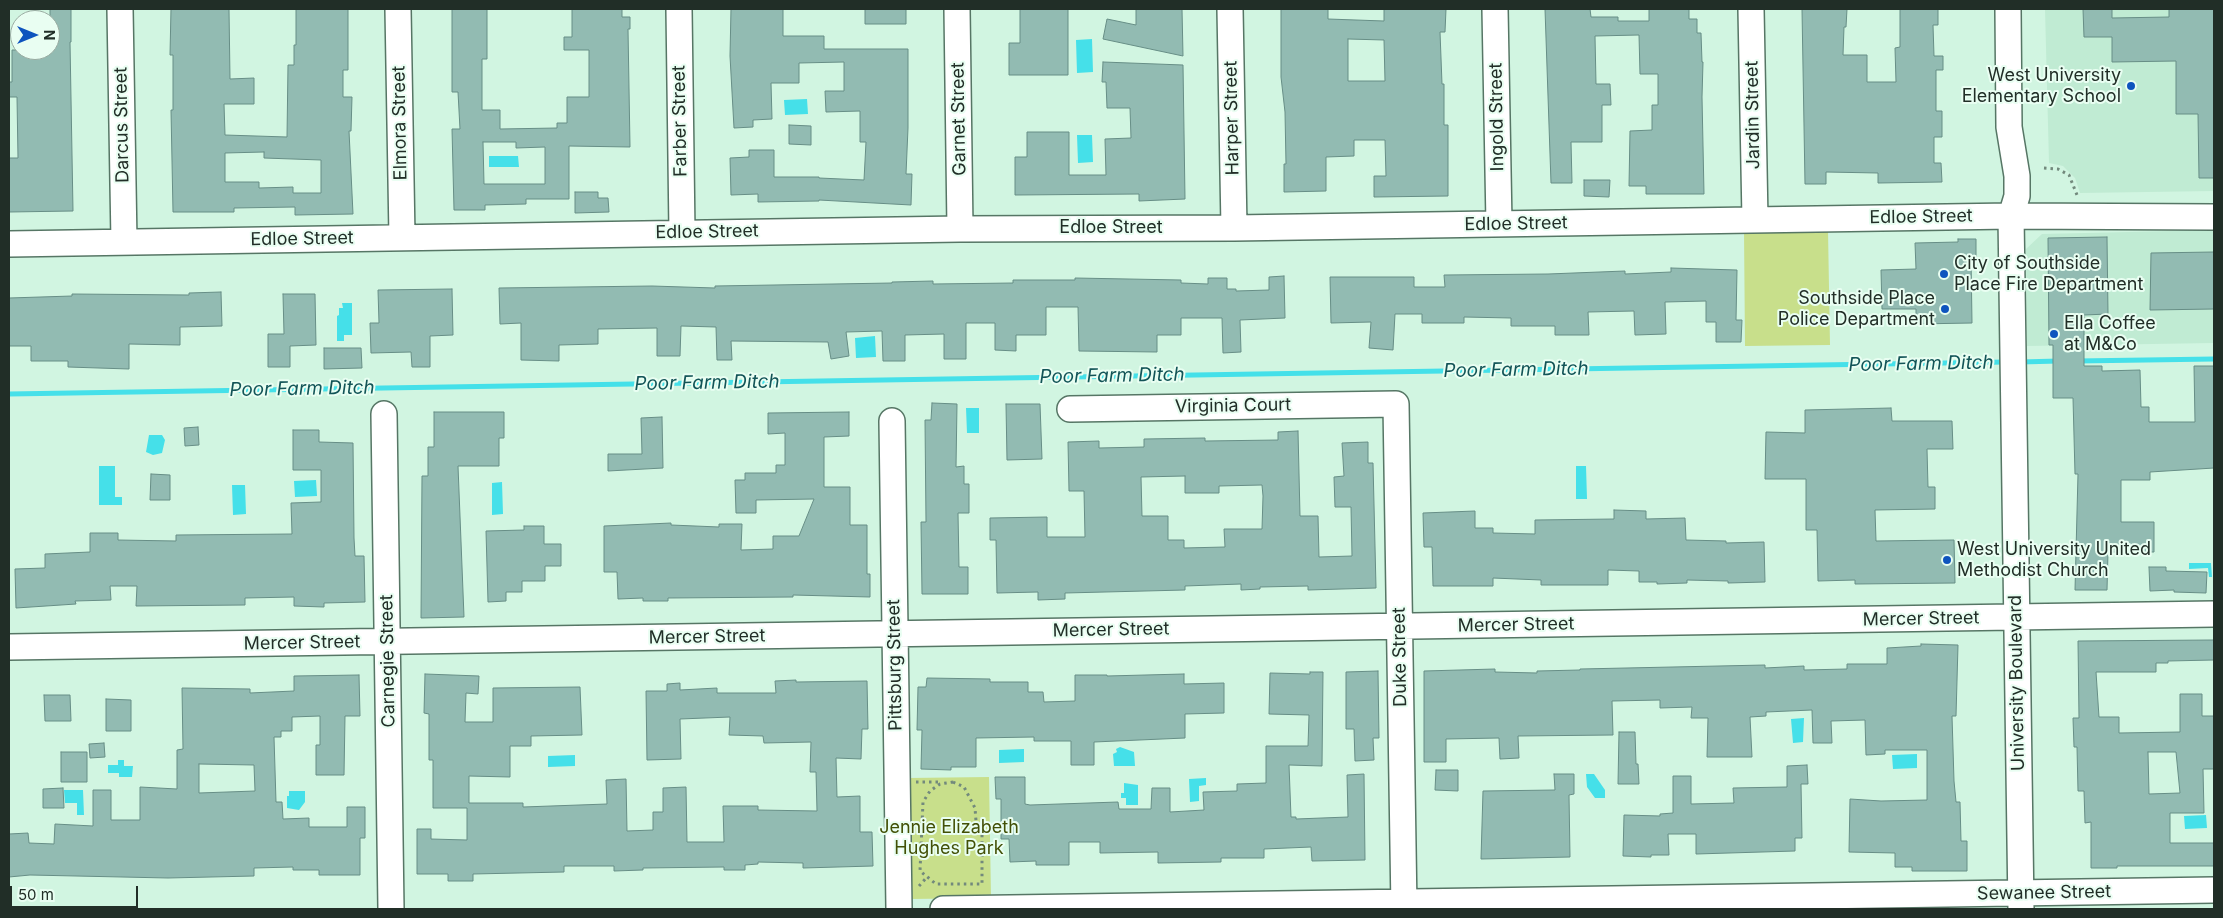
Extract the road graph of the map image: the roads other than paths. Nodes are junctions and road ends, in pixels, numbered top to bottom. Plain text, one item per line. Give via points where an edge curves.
1 (120, 9) edge
2 (398, 9) edge
3 (678, 9) edge
4 (957, 9) edge
5 (1230, 9) edge
6 (1495, 9) edge
7 (1752, 9) edge
8 (2008, 9) edge
9 (2011, 216) junction
10 (2214, 217) edge
11 (1755, 220) junction
12 (1499, 224) junction
13 (1234, 228) junction
14 (960, 229) junction
15 (682, 233) junction
16 (402, 237) junction
17 (124, 242) junction
18 (9, 244) edge
19 (1396, 404) joint
20 (1070, 409) dead end
21 (384, 414) dead end
22 (892, 421) dead end
23 (2214, 614) edge
24 (2016, 617) junction
25 (1400, 626) junction
26 (895, 634) junction
27 (388, 641) junction
28 (9, 647) edge
29 (2214, 890) edge
30 (2021, 901) edge
31 (1404, 906) edge
32 (391, 909) edge
33 (899, 909) edge
34 (943, 909) edge

1 - 17 street, Darcus Street
2 - 16 street, Elmora Street
3 - 15 street, Farber Street
4 - 14 street, Garnet Street
5 - 13 street, Harper Street
6 - 12 street, Ingold Street
7 - 11 street, Jardin Street
8 - 9 street, University Boulevard via 2009,127 2017,176 2017,196
9 - 10 street, Edloe Street
9 - 11 street, Edloe Street
9 - 24 street, University Boulevard
11 - 12 street, Edloe Street
12 - 13 street, Edloe Street
13 - 14 street, Edloe Street
14 - 15 street, Edloe Street
15 - 16 street, Edloe Street
16 - 17 street, Edloe Street
17 - 18 street, Edloe Street
19 - 20 street, Virginia Court
19 - 25 street, Duke Street
21 - 27 street, Carnegie Street
22 - 26 street, Pittsburg Street
23 - 24 street, Mercer Street
24 - 25 street, Mercer Street
24 - 30 street, University Boulevard
25 - 26 street, Mercer Street
25 - 31 street, Duke Street
26 - 27 street, Mercer Street
26 - 33 street, Pittsburg Street
27 - 28 street, Mercer Street
27 - 32 street, Carnegie Street
29 - 30 street, Sewanee Street
30 - 31 street, Sewanee Street
31 - 34 street, Sewanee Street

